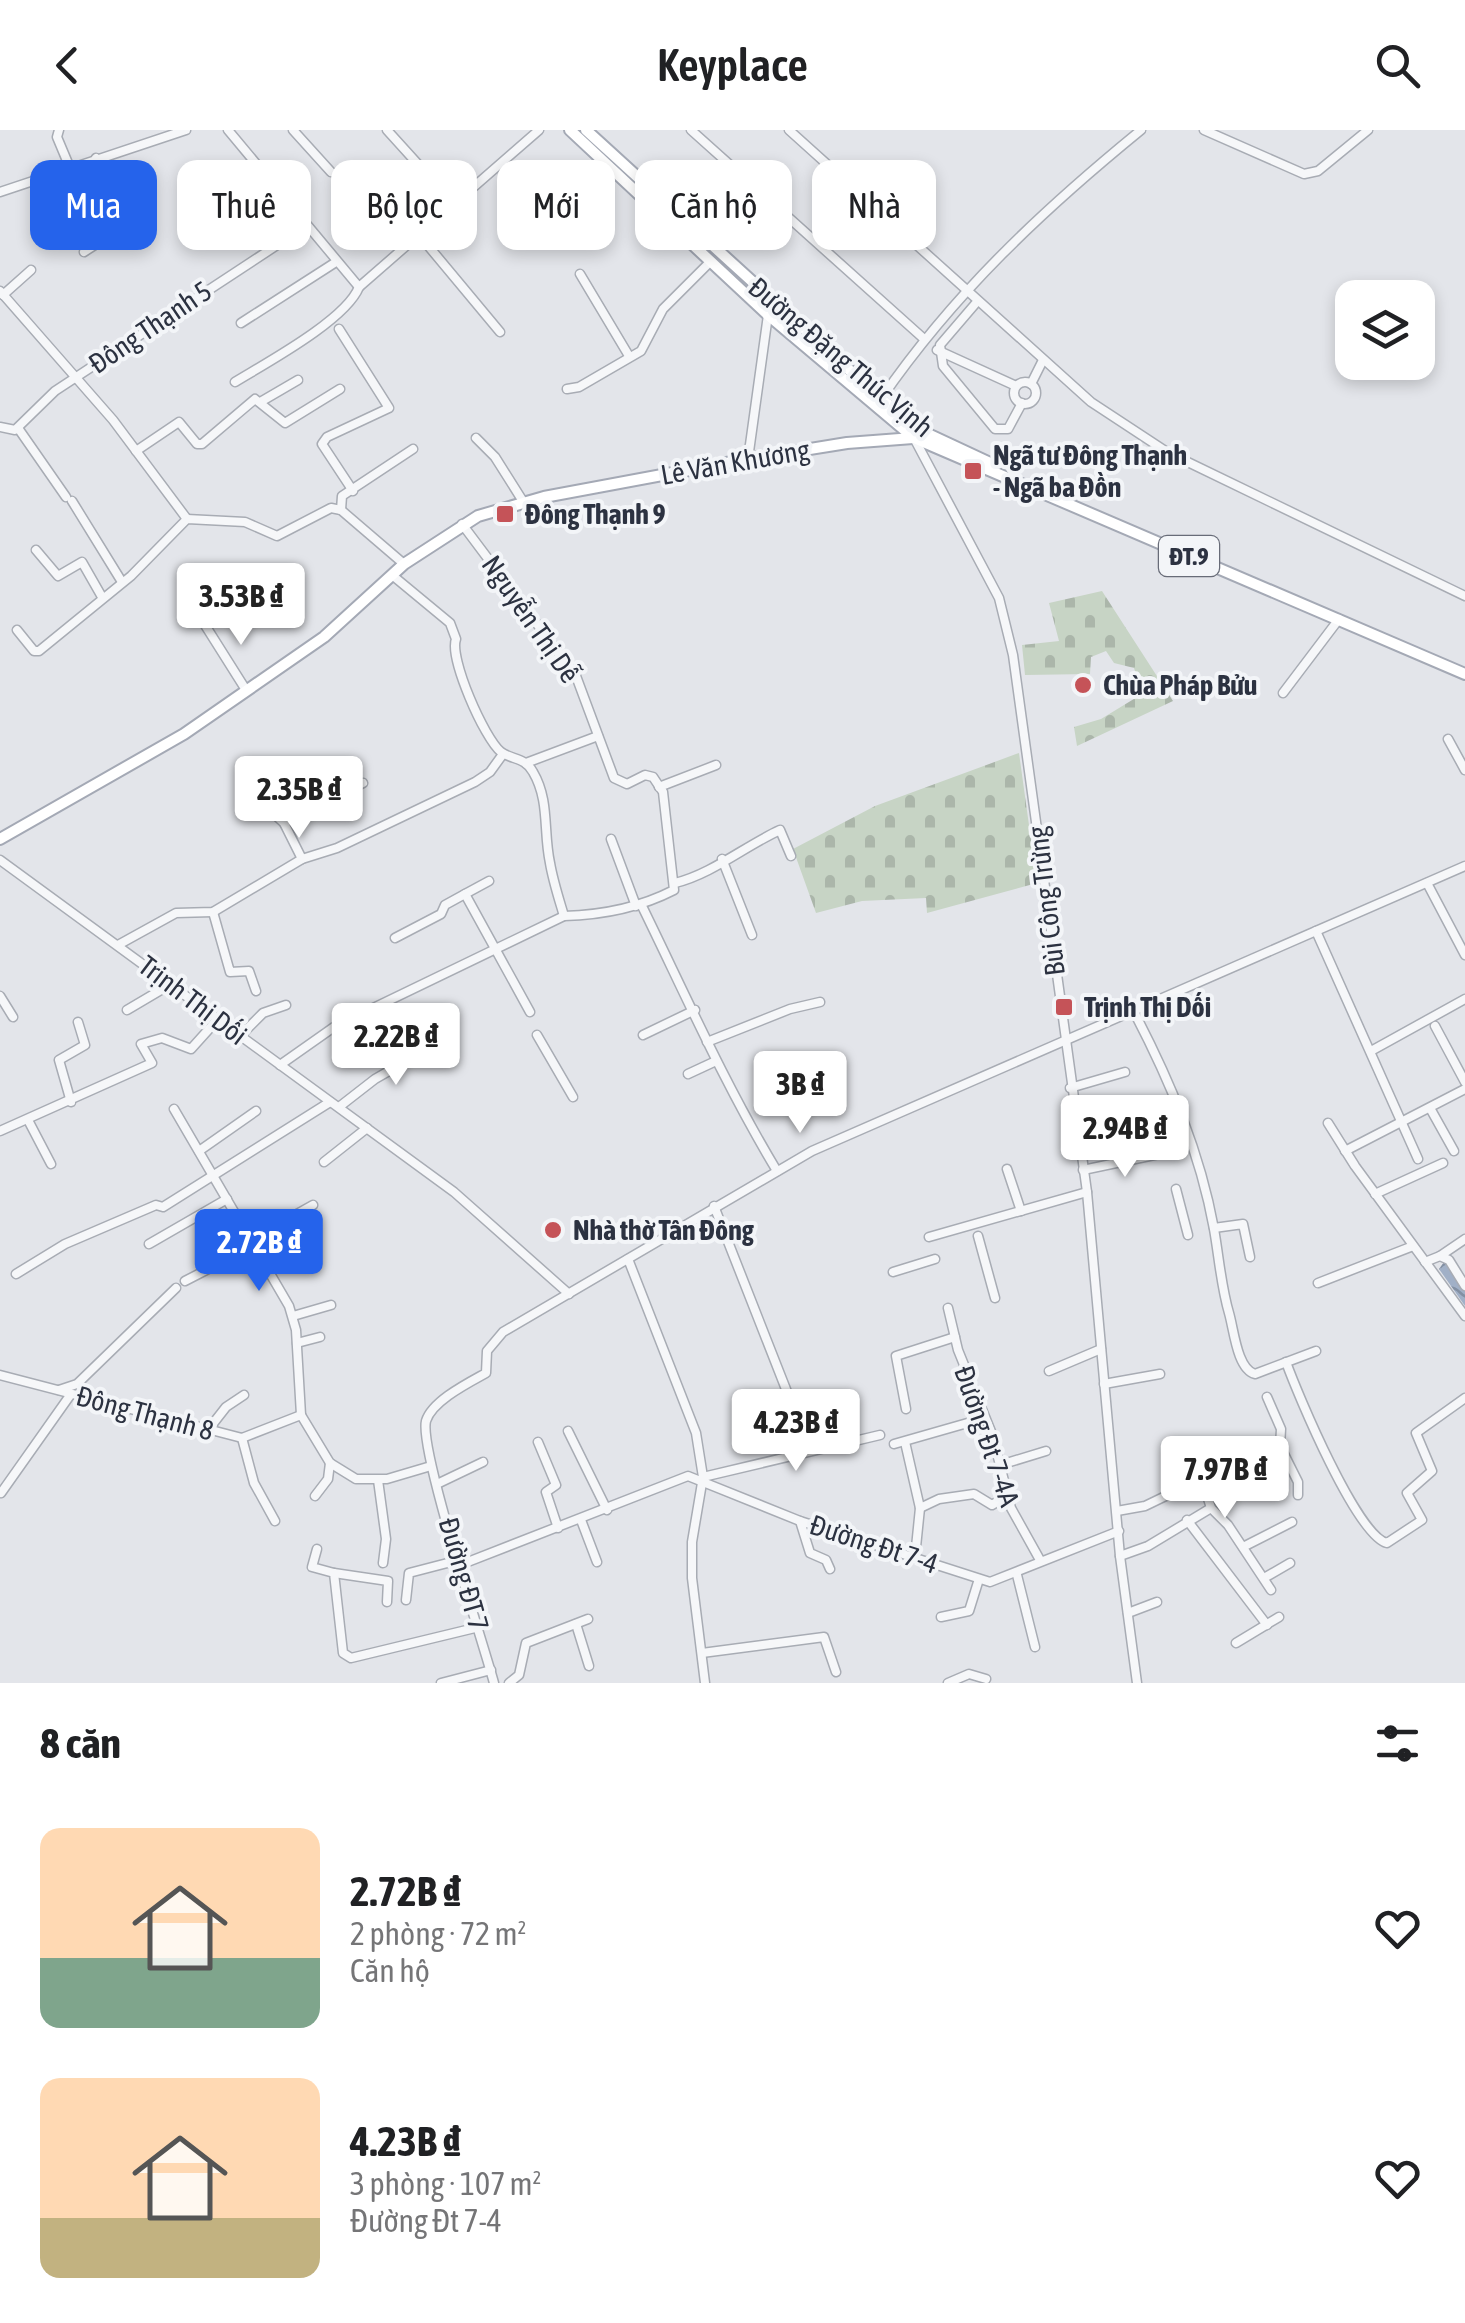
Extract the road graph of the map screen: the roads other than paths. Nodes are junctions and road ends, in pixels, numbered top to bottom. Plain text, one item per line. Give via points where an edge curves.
1 (59, 130) edge
2 (186, 130) edge
3 (228, 130) edge
4 (293, 130) edge
5 (387, 130) edge
6 (539, 130) edge
7 (570, 130) edge
8 (586, 130) edge
9 (692, 130) edge
10 (790, 130) edge
11 (1141, 130) edge
12 (1204, 130) edge
13 (1368, 130) edge
14 (96, 158) joint
15 (67, 160) edge
16 (91, 160) edge
17 (252, 160) edge
18 (414, 160) edge
19 (728, 160) edge
20 (331, 172) dead end
21 (635, 175) edge
22 (30, 183) edge
23 (477, 184) edge
24 (0, 192) edge
25 (792, 218) edge
26 (311, 232) edge
27 (87, 250) edge
28 (266, 250) edge
29 (403, 250) edge
30 (432, 250) edge
31 (717, 250) edge
32 (84, 252) dead end
33 (336, 262) junction
34 (711, 262) junction
35 (31, 270) dead end
36 (580, 274) dead end
37 (359, 287) junction
38 (964, 292) junction
39 (4, 296) edge
40 (976, 303) junction
41 (0, 306) edge
42 (768, 314) junction
43 (242, 322) dead end
44 (340, 329) dead end
45 (500, 332) dead end
46 (922, 338) junction
47 (937, 350) junction
48 (629, 356) junction
49 (1043, 360) junction
50 (76, 378) junction
51 (298, 380) dead end
52 (235, 382) dead end
53 (1031, 384) junction
54 (1016, 386) junction
55 (567, 389) dead end
56 (340, 390) dead end
57 (881, 398) junction
58 (262, 401) junction
59 (1022, 403) junction
60 (0, 427) edge
61 (18, 428) junction
62 (918, 434) junction
63 (476, 438) dead end
64 (414, 449) dead end
65 (136, 451) junction
66 (748, 459) junction
67 (353, 491) junction
68 (524, 503) junction
69 (340, 510) junction
70 (187, 519) junction
71 (462, 524) junction
72 (36, 550) dead end
73 (404, 564) junction
74 (392, 576) junction
75 (122, 582) junction
76 (1465, 596) edge
77 (102, 597) junction
78 (1340, 619) junction
79 (205, 626) dead end
80 (17, 630) dead end
81 (1465, 670) edge
82 (246, 690) junction
83 (1283, 694) dead end
84 (598, 736) junction
85 (1448, 738) dead end
86 (504, 754) junction
87 (526, 763) junction
88 (716, 765) dead end
89 (1465, 770) edge
90 (285, 776) dead end
91 (363, 783) dead end
92 (659, 787) junction
93 (254, 792) dead end
94 (272, 812) junction
95 (284, 823) junction
96 (0, 839) edge
97 (611, 839) dead end
98 (791, 856) dead end
99 (722, 858) junction
100 (302, 859) junction
101 (0, 860) edge
102 (1465, 866) edge
103 (489, 882) dead end
104 (675, 883) junction
105 (1427, 884) junction
106 (465, 894) junction
107 (638, 905) junction
108 (213, 912) junction
109 (564, 916) junction
110 (1316, 931) junction
111 (752, 935) dead end
112 (395, 938) dead end
113 (118, 945) junction
114 (495, 950) junction
115 (1465, 955) edge
116 (171, 984) junction
117 (256, 991) dead end
118 (0, 996) edge
119 (1465, 998) edge
120 (820, 1002) dead end
121 (286, 1005) dead end
122 (127, 1010) dead end
123 (695, 1010) junction
124 (530, 1012) dead end
125 (1134, 1012) junction
126 (13, 1017) dead end
127 (218, 1019) junction
128 (78, 1022) dead end
129 (1435, 1026) dead end
130 (240, 1036) junction
131 (537, 1036) dead end
132 (643, 1036) dead end
133 (707, 1042) junction
134 (436, 1044) dead end
135 (1064, 1044) junction
136 (1371, 1051) junction
137 (716, 1061) junction
138 (280, 1065) junction
139 (1125, 1072) dead end
140 (688, 1074) dead end
141 (1465, 1086) edge
142 (1070, 1088) junction
143 (573, 1096) dead end
144 (71, 1102) junction
145 (335, 1104) junction
146 (1430, 1108) junction
147 (174, 1109) dead end
148 (256, 1111) dead end
149 (28, 1120) junction
150 (1403, 1120) junction
151 (1328, 1122) dead end
152 (367, 1128) junction
153 (0, 1131) edge
154 (1345, 1150) junction
155 (199, 1151) junction
156 (1454, 1151) dead end
157 (1159, 1154) dead end
158 (1418, 1159) dead end
159 (324, 1162) dead end
160 (1443, 1163) dead end
161 (51, 1164) dead end
162 (1007, 1169) dead end
163 (1083, 1170) junction
164 (776, 1171) junction
165 (214, 1175) junction
166 (1176, 1189) dead end
167 (1086, 1192) junction
168 (1375, 1194) junction
169 (227, 1198) junction
170 (313, 1205) dead end
171 (714, 1206) junction
172 (1022, 1211) junction
173 (1214, 1228) junction
174 (1188, 1235) dead end
175 (978, 1236) dead end
176 (929, 1237) dead end
177 (1465, 1239) edge
178 (150, 1244) dead end
179 (253, 1246) junction
180 (1413, 1246) junction
181 (1440, 1256) junction
182 (1250, 1258) dead end
183 (628, 1259) junction
184 (935, 1259) dead end
185 (1425, 1262) junction
186 (893, 1272) dead end
187 (16, 1274) dead end
188 (186, 1281) dead end
189 (1318, 1283) dead end
190 (1465, 1286) edge
191 (176, 1288) dead end
192 (569, 1294) junction
193 (994, 1298) dead end
194 (330, 1305) dead end
195 (948, 1308) dead end
196 (293, 1316) junction
197 (1465, 1316) edge
198 (955, 1337) junction
199 (320, 1338) dead end
200 (297, 1343) junction
201 (1101, 1349) junction
202 (1316, 1351) dead end
203 (1286, 1362) junction
204 (1049, 1371) dead end
205 (1160, 1374) dead end
206 (0, 1375) edge
207 (1104, 1384) junction
208 (59, 1390) junction
209 (71, 1394) junction
210 (244, 1395) dead end
211 (1268, 1397) dead end
212 (1465, 1398) edge
213 (791, 1402) dead end
214 (906, 1409) dead end
215 (301, 1415) junction
216 (985, 1418) junction
217 (208, 1430) junction
218 (568, 1431) dead end
219 (880, 1435) dead end
220 (242, 1438) junction
221 (538, 1442) dead end
222 (905, 1442) junction
223 (894, 1444) dead end
224 (1280, 1446) junction
225 (1046, 1451) dead end
226 (483, 1462) dead end
227 (330, 1464) junction
228 (1000, 1465) junction
229 (431, 1466) junction
230 (1206, 1476) junction
231 (703, 1479) junction
232 (378, 1480) junction
233 (437, 1484) junction
234 (1, 1494) edge
235 (1298, 1495) dead end
236 (315, 1496) dead end
237 (1009, 1502) junction
238 (920, 1508) junction
239 (1211, 1508) junction
240 (607, 1510) junction
241 (1117, 1511) junction
242 (580, 1520) junction
243 (1187, 1520) junction
244 (275, 1521) dead end
245 (800, 1521) junction
246 (1292, 1522) dead end
247 (558, 1528) junction
248 (1119, 1531) junction
249 (1243, 1547) junction
250 (317, 1548) dead end
251 (1120, 1556) junction
252 (915, 1557) junction
253 (1040, 1560) junction
254 (460, 1562) junction
255 (596, 1562) dead end
256 (383, 1563) dead end
257 (1290, 1563) dead end
258 (830, 1569) dead end
259 (334, 1573) junction
260 (1017, 1575) junction
261 (1264, 1578) junction
262 (980, 1579) junction
263 (1271, 1590) dead end
264 (406, 1600) dead end
265 (387, 1602) dead end
266 (1156, 1602) dead end
267 (1128, 1613) junction
268 (941, 1617) dead end
269 (1279, 1617) dead end
270 (588, 1619) dead end
271 (576, 1624) junction
272 (1267, 1625) junction
273 (479, 1627) junction
274 (1236, 1643) dead end
275 (1035, 1647) dead end
276 (702, 1653) junction
277 (589, 1666) dead end
278 (490, 1670) junction
279 (836, 1672) dead end
280 (986, 1679) dead end
281 (441, 1683) edge
282 (494, 1683) edge
283 (509, 1683) edge
284 (705, 1683) edge
285 (948, 1683) edge
286 (1137, 1683) edge

1 - 15 street
2 - 14 street
3 - 17 street
4 - 20 street
5 - 18 street
6 - 23 street
7 - 34 main road, Đường Đặng Thúc Vịnh / ĐT.9
8 - 21 main road, Đường Đặng Thúc Vịnh / ĐT.9
9 - 19 street
10 - 38 street
11 - 38 street via 1047,207
12 - 13 street via 1304,174
14 - 16 street
22 - 24 street
25 - 46 street
26 - 33 street
27 - 32 street
28 - 50 street, Đông Thạnh 5
29 - 37 street
30 - 45 street
31 - 57 main road, Đường Đặng Thúc Vịnh / ĐT.9
33 - 37 street
33 - 43 street
34 - 42 main road, Đường Đặng Thúc Vịnh / ĐT.9
34 - 48 street via 663,310 640,351
35 - 39 street
36 - 48 street
37 - 52 street via 307,338
38 - 40 street
38 - 46 street
39 - 41 street
39 - 50 street
40 - 47 street
40 - 49 street
42 - 62 main road, Đường Đặng Thúc Vịnh / ĐT.9
42 - 66 street
44 - 67 street via 389,408 322,444
46 - 57 street
47 - 54 street
47 - 59 street via 942,366 992,427 1008,429
48 - 55 street
49 - 53 street
49 - 76 street via 1091,402 1167,452
50 - 61 street, Đông Thạnh 5
50 - 65 street
51 - 58 street
53 - 54 street
53 - 59 street via 1034,399
54 - 59 street via 1014,396
56 - 58 street via 285,423
57 - 62 main road, Đường Đặng Thúc Vịnh / ĐT.9
58 - 65 street via 256,399 202,444 179,422
60 - 61 street
61 - 75 street
62 - 66 main road, Lê Văn Khương
62 - 78 main road, Đường Đặng Thúc Vịnh / ĐT.9
62 - 81 main road, Đường Đặng Thúc Vịnh / ĐT.9
62 - 135 street, Bùi Công Trừng via 1007,624
63 - 68 street
64 - 67 street
65 - 70 street
66 - 68 main road, Lê Văn Khương
67 - 69 street via 342,496
68 - 71 main road, Lê Văn Khương
69 - 70 street via 331,508 277,536 245,522
69 - 73 street
70 - 75 street
71 - 73 main road, Lê Văn Khương
71 - 84 street, Nguyễn Thị Dễ via 576,676
72 - 77 street via 58,576 82,562
73 - 74 main road, Lê Văn Khương
74 - 82 main road, Lê Văn Khương via 324,637
74 - 86 street via 450,623 455,666
75 - 77 street
77 - 80 street via 39,651
78 - 81 main road, Đường Đặng Thúc Vịnh / ĐT.9
78 - 83 street
79 - 82 street
82 - 96 main road, Lê Văn Khương via 146,758
84 - 87 street
84 - 92 street, Nguyễn Thị Dễ via 619,784 645,775
85 - 89 street
86 - 87 street
86 - 100 street via 475,782
87 - 109 street via 546,802 550,863
88 - 92 street
90 - 94 street via 296,796
91 - 95 street
92 - 104 street
93 - 94 street
94 - 95 street
95 - 100 street
97 - 107 street
98 - 99 street via 780,830
99 - 104 street via 698,878
99 - 111 street
100 - 108 street
101 - 113 street, Trịnh Thị Dối
102 - 105 street
103 - 106 street
104 - 107 street via 674,890
105 - 110 street
105 - 115 street
106 - 112 street
106 - 114 street
107 - 109 street
107 - 123 street
108 - 113 street via 176,913
108 - 117 street via 230,972 249,971
109 - 114 street
110 - 125 street
110 - 136 street
113 - 116 street, Trịnh Thị Dối
114 - 124 street
114 - 138 street via 334,1027
116 - 122 street
116 - 127 street, Trịnh Thị Dối
118 - 126 street
119 - 136 street
120 - 133 street
121 - 130 street via 263,1013
123 - 132 street
123 - 133 street
125 - 135 street
125 - 173 street via 1169,1078
127 - 130 street, Trịnh Thị Dối
127 - 144 street via 191,1049 162,1038 141,1044 152,1062
128 - 144 street via 84,1045 58,1060
129 - 141 street
130 - 138 street, Trịnh Thị Dối
131 - 143 street
133 - 137 street
134 - 145 street
135 - 142 street, Bùi Công Trừng
135 - 164 street via 908,1106
136 - 150 street
137 - 140 street
137 - 164 street
138 - 145 street, Trịnh Thị Dối
139 - 142 street
141 - 146 street
142 - 163 street, Bùi Công Trừng
144 - 149 street
145 - 152 street, Trịnh Thị Dối
145 - 165 street
146 - 150 street
146 - 156 street
147 - 155 street
148 - 155 street
149 - 153 street
149 - 161 street
150 - 154 street
150 - 158 street
151 - 154 street
152 - 159 street
152 - 192 street, Trịnh Thị Dối via 454,1192
154 - 168 street
155 - 165 street
157 - 163 street
160 - 168 street
162 - 172 street
163 - 167 street, Bùi Công Trừng
164 - 171 street
165 - 169 street
165 - 187 street via 163,1207 100,1228
166 - 174 street
167 - 172 street
167 - 201 street, Bùi Công Trừng
168 - 180 street
169 - 178 street
169 - 179 street
170 - 179 street via 256,1236
171 - 183 street
171 - 213 street
172 - 176 street
173 - 182 street via 1243,1224
173 - 203 street via 1223,1293 1244,1366 1255,1374
175 - 193 street
177 - 181 street
179 - 188 street
179 - 196 street
180 - 185 street
180 - 189 street
181 - 185 street
181 - 190 street
183 - 192 street
183 - 231 street via 696,1433
184 - 186 street
185 - 197 street
191 - 208 street via 77,1384
192 - 229 street via 503,1332 487,1351 486,1374 430,1414
194 - 196 street
195 - 198 street, Đường Đt 7-4A
196 - 200 street
198 - 214 street via 896,1356
198 - 216 street, Đường Đt 7-4A
199 - 200 street
200 - 215 street
201 - 204 street
201 - 207 street, Bùi Công Trừng
202 - 203 street
203 - 212 street via 1316,1437 1363,1520 1387,1544 1422,1520 1407,1492 1432,1471 1416,1433
205 - 207 street
206 - 208 street, Đông Thạnh 8
207 - 241 street, Bùi Công Trừng
208 - 209 street, Đông Thạnh 8
209 - 217 street, Đông Thạnh 8
209 - 234 street
210 - 217 street
211 - 224 street
215 - 220 street, Đông Thạnh 8
215 - 227 street
216 - 222 street
216 - 228 street, Đường Đt 7-4A
217 - 220 street, Đông Thạnh 8
218 - 240 street
219 - 231 street
220 - 244 street via 254,1483
221 - 247 street via 556,1485 546,1492
222 - 223 street
222 - 238 street
224 - 230 street
224 - 235 street
225 - 228 street
226 - 233 street
227 - 232 street via 356,1480
227 - 236 street
228 - 237 street, Đường Đt 7-4A
229 - 232 street
229 - 233 street, Đường ĐT 7
230 - 239 street
230 - 241 street via 1145,1506
231 - 240 street via 688,1476
231 - 245 street, Đường Đt 7-4
231 - 276 street via 692,1542
232 - 256 street
233 - 254 street, Đường ĐT 7
237 - 238 street via 992,1505 974,1494
237 - 253 street, Đường Đt 7-4A
238 - 252 street
239 - 243 street
239 - 249 street
240 - 242 street
241 - 248 street, Bùi Công Trừng
242 - 247 street
242 - 255 street
243 - 251 street
243 - 272 street
245 - 252 street, Đường Đt 7-4
245 - 258 street via 810,1553
246 - 249 street
247 - 254 street
248 - 251 street, Bùi Công Trừng
248 - 253 street, Đường Đt 7-4
249 - 261 street
250 - 259 street via 312,1566
251 - 267 street, Bùi Công Trừng
252 - 262 street, Đường Đt 7-4
253 - 260 street, Đường Đt 7-4
254 - 264 street via 409,1573
254 - 273 street, Đường ĐT 7
257 - 261 street
259 - 265 street via 388,1580
259 - 273 street via 343,1653 351,1658
260 - 262 street, Đường Đt 7-4
260 - 275 street
261 - 263 street
262 - 268 street via 968,1611
266 - 267 street
267 - 286 street, Bùi Công Trừng
269 - 272 street
270 - 271 street
271 - 277 street
271 - 283 street via 526,1643 519,1676
272 - 274 street
273 - 278 street, Đường ĐT 7
276 - 279 street via 824,1637
276 - 284 street
278 - 281 street
278 - 282 street, Đường ĐT 7
280 - 285 street via 969,1674

